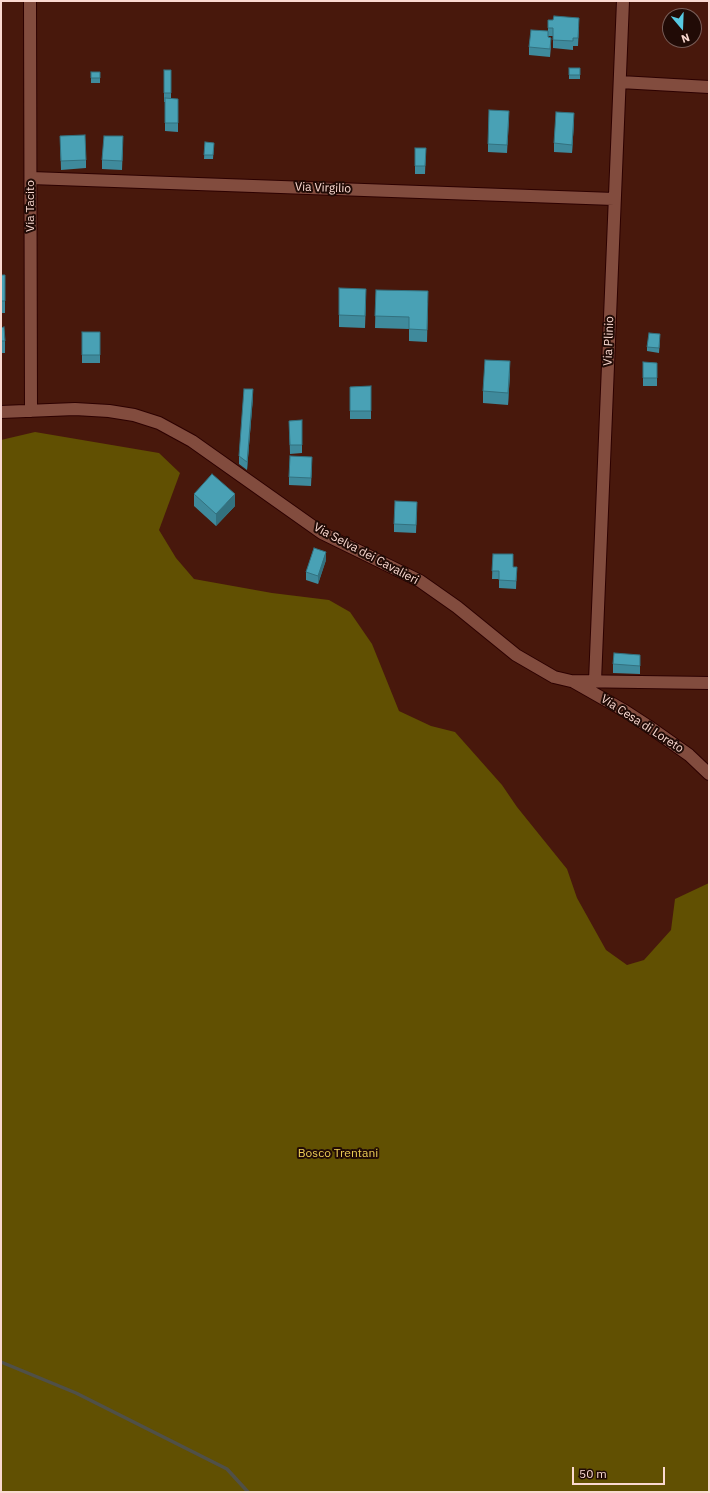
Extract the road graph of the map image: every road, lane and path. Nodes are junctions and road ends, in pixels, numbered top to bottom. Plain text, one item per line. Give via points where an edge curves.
1 (30, 1) edge
2 (623, 1) edge
3 (620, 82) junction
4 (709, 87) edge
5 (31, 178) junction
6 (614, 198) junction
7 (31, 411) junction
8 (1, 412) edge
9 (571, 681) junction
10 (595, 681) junction
11 (709, 683) edge
12 (709, 774) edge

1 - 5 street, Via Tacito
2 - 3 street, Via Plinio
3 - 4 street
3 - 6 street, Via Plinio
5 - 6 street, Via Virgilio
5 - 7 street, Via Tacito
6 - 10 street, Via Plinio
7 - 8 street, Via Selva dei Cavalieri
7 - 9 street, Via Selva dei Cavalieri via 75,409 117,412 142,417 168,427 322,532 432,589 526,662 549,675
9 - 10 street, Via Selva dei Cavalieri
9 - 12 street, Via Cesa di Loreto via 648,726 689,755
10 - 11 street, Via Selva dei Cavalieri

